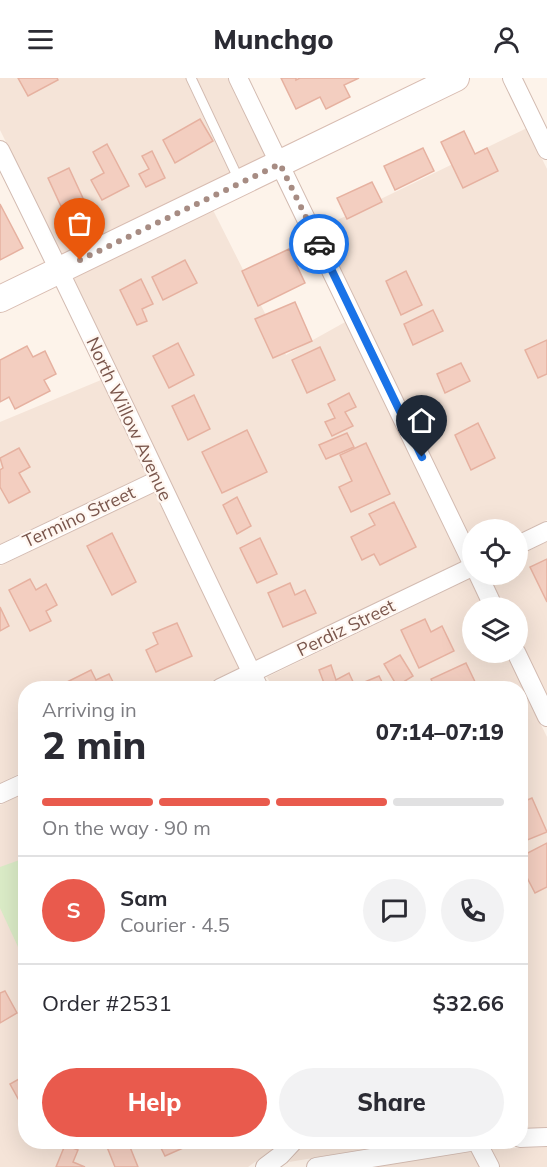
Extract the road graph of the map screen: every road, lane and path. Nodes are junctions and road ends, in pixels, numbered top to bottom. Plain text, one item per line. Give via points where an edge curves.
1 (191, 78) edge
2 (238, 78) edge
3 (456, 78) edge
4 (512, 78) edge
5 (0, 150) edge
6 (547, 150) edge
7 (280, 164) junction
8 (240, 183) junction
9 (60, 270) junction
10 (0, 299) edge
11 (158, 480) junction
12 (547, 531) edge
13 (528, 540) edge
14 (462, 544) edge
15 (0, 555) edge
16 (462, 570) edge
17 (521, 663) edge
18 (255, 681) edge
19 (547, 717) edge
20 (18, 786) edge
21 (0, 794) edge
22 (547, 1137) edge
23 (528, 1138) edge
24 (287, 1149) edge
25 (427, 1149) edge
26 (481, 1149) edge
27 (265, 1167) edge
28 (316, 1167) edge
29 (490, 1167) edge

1 - 8 lane
2 - 7 street
3 - 7 street
4 - 6 street
5 - 9 street, North Willow Avenue
7 - 8 street
7 - 14 street
8 - 9 street
9 - 10 street
9 - 11 street, North Willow Avenue
11 - 15 street, Termino Street
11 - 18 street, North Willow Avenue
12 - 13 street
16 - 18 street, Perdiz Street
17 - 19 street
20 - 21 street
22 - 23 street
24 - 27 street
25 - 28 street
26 - 29 street

